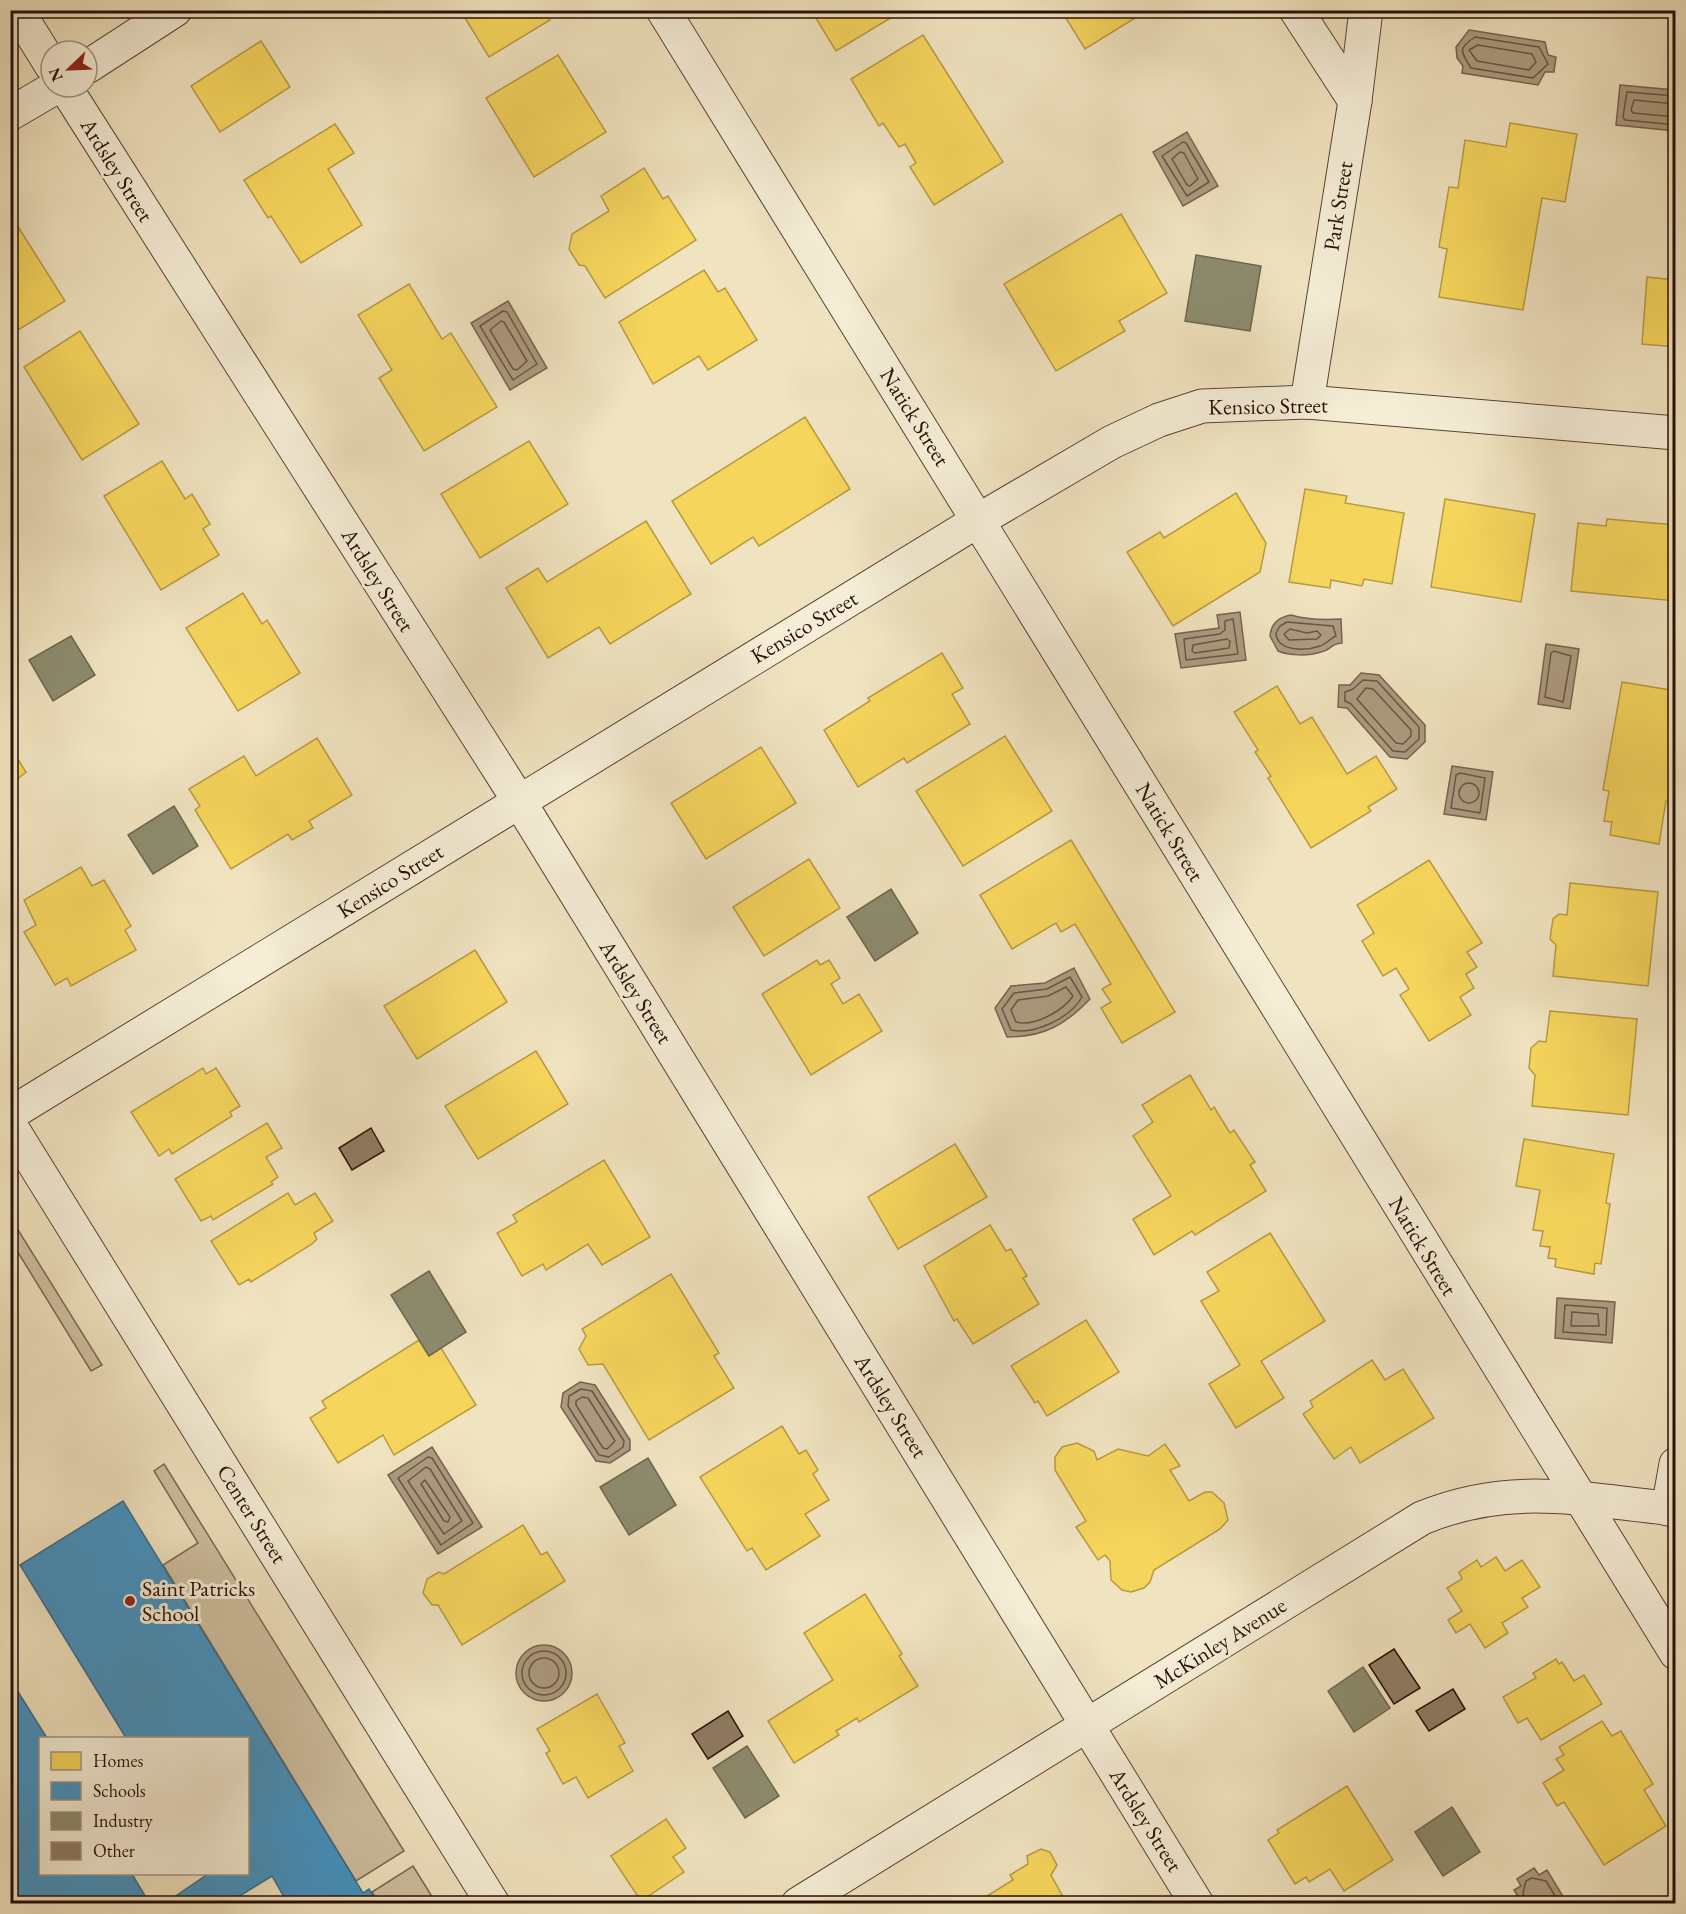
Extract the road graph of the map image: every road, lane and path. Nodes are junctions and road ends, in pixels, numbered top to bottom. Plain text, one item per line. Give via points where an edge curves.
1 (17, 10) edge
2 (175, 10) edge
3 (663, 10) edge
4 (1296, 10) edge
5 (1366, 10) edge
6 (39, 46) edge
7 (99, 59) edge
8 (39, 97) edge
9 (73, 99) edge
10 (1355, 101) junction
11 (10, 114) edge
12 (1306, 402) junction
13 (1676, 433) edge
14 (979, 520) junction
15 (519, 801) junction
16 (10, 1114) edge
17 (10, 1125) edge
18 (1676, 1464) edge
19 (1577, 1496) junction
20 (1672, 1509) edge
21 (1676, 1653) edge
22 (1088, 1725) junction
23 (493, 1904) edge
24 (798, 1904) edge
25 (1197, 1904) edge

1 - 6 street
2 - 7 street
3 - 14 street, Natick Street
4 - 10 street
5 - 10 street, Park Street
8 - 11 street
9 - 15 street, Ardsley Street
10 - 12 street, Park Street
12 - 13 street, Kensico Street
12 - 14 street, Kensico Street via 1202,406 1159,420 1112,442
14 - 15 street, Kensico Street
14 - 19 street, Natick Street
15 - 16 street, Kensico Street
15 - 22 street, Ardsley Street
17 - 23 street, Center Street
18 - 20 street
19 - 20 street, McKinley Avenue
19 - 21 street, Natick Street
19 - 22 street, McKinley Avenue via 1506,1497 1454,1505 1422,1518
22 - 24 street, McKinley Avenue
22 - 25 street, Ardsley Street

